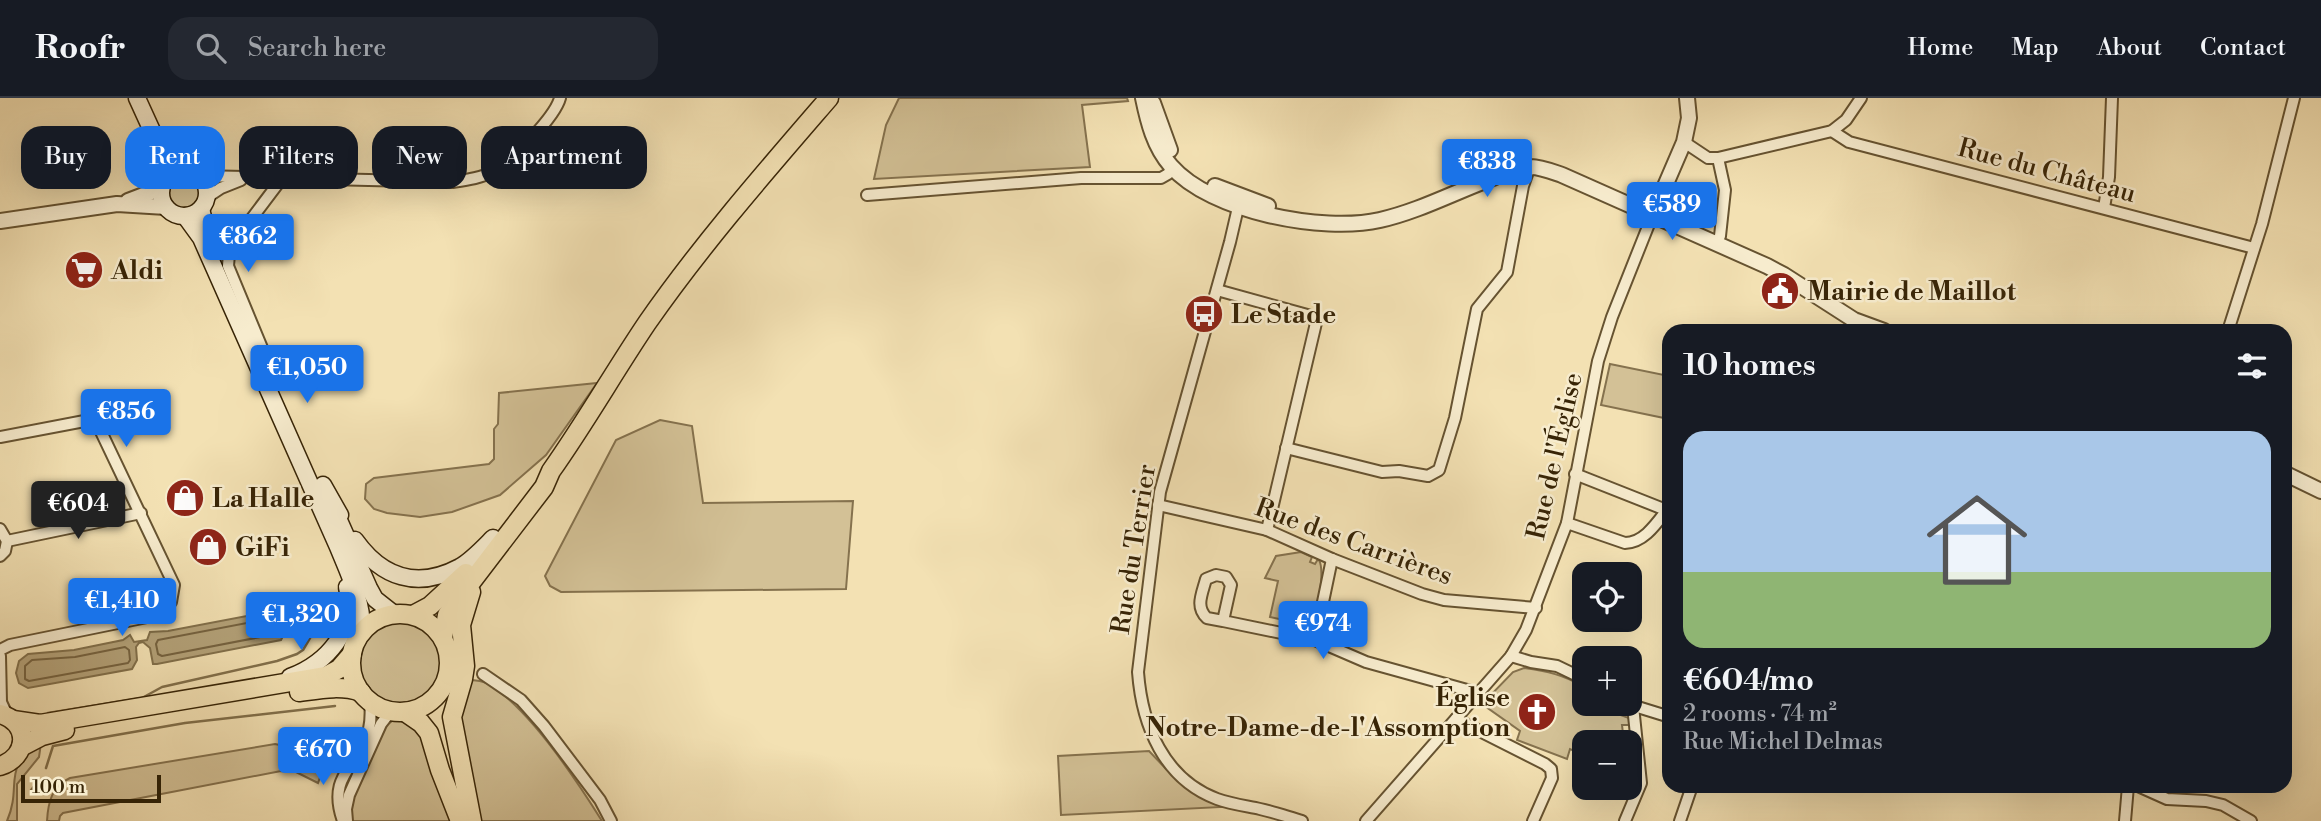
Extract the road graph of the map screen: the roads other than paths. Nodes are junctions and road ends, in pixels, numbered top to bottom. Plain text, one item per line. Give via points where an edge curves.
1 (137, 98) edge
2 (144, 98) edge
3 (560, 98) edge
4 (828, 98) edge
5 (1143, 98) edge
6 (1151, 98) edge
7 (1687, 98) edge
8 (1861, 98) edge
9 (2112, 98) edge
10 (2294, 98) edge
11 (150, 126) edge
12 (157, 126) edge
13 (1832, 131) junction
14 (1684, 142) junction
15 (1718, 158) junction
16 (1176, 166) junction
17 (1531, 166) junction
18 (358, 179) edge
19 (239, 180) edge
20 (158, 189) edge
21 (171, 189) edge
22 (205, 189) edge
23 (274, 189) edge
24 (867, 195) dead end
25 (1239, 201) junction
26 (204, 203) junction
27 (117, 204) junction
28 (166, 207) junction
29 (2104, 208) junction
30 (1654, 214) junction
31 (185, 216) junction
32 (0, 221) edge
33 (1716, 243) junction
34 (2254, 247) junction
35 (1217, 290) junction
36 (1848, 324) edge
37 (2230, 324) edge
38 (274, 377) junction
39 (0, 437) edge
40 (1286, 448) junction
41 (1576, 474) junction
42 (2292, 477) edge
43 (323, 485) junction
44 (2321, 491) edge
45 (1158, 505) junction
46 (1662, 506) edge
47 (141, 513) junction
48 (1662, 515) edge
49 (1567, 523) junction
50 (0, 529) edge
51 (1267, 530) junction
52 (7, 541) junction
53 (495, 544) junction
54 (338, 547) junction
55 (0, 556) edge
56 (1332, 559) junction
57 (1536, 608) junction
58 (394, 614) junction
59 (413, 615) junction
60 (1223, 621) dead end
61 (362, 632) junction
62 (443, 638) junction
63 (1315, 640) junction
64 (0, 650) edge
65 (352, 654) junction
66 (0, 656) edge
67 (1511, 656) junction
68 (1572, 673) edge
69 (483, 674) dead end
70 (1478, 693) junction
71 (437, 696) junction
72 (195, 697) junction
73 (366, 697) junction
74 (1642, 709) edge
75 (398, 711) junction
76 (1662, 715) edge
77 (1632, 716) edge
78 (7, 717) edge
79 (1456, 719) junction
80 (21, 747) junction
81 (0, 766) edge
82 (1690, 793) edge
83 (2127, 793) edge
84 (2153, 793) edge
85 (345, 821) edge
86 (460, 821) edge
87 (471, 821) edge
88 (611, 821) edge
89 (1302, 821) edge
90 (1366, 821) edge
91 (1533, 821) edge
92 (1625, 821) edge
93 (1680, 821) edge
94 (2124, 821) edge
95 (2251, 821) edge

1 - 11 main road
2 - 12 main road
3 - 18 street via 512,158 493,172 452,182
4 - 53 main road via 686,269 551,471
5 - 16 street via 1150,129
6 - 16 street
7 - 14 street
8 - 13 street
9 - 29 street
10 - 34 street
13 - 15 street
13 - 29 street, Rue du Château via 1849,142
14 - 15 street via 1708,158
14 - 30 street
15 - 33 street via 1725,190
16 - 24 street via 1161,178 1081,178
16 - 25 street via 1202,191
17 - 25 street via 1381,220 1340,225 1279,218
17 - 30 street
17 - 40 street via 1507,272 1476,309 1439,470 1428,476 1382,472
19 - 26 street
20 - 27 street
21 - 28 main road via 163,202
22 - 26 main road
23 - 38 street via 234,242 228,266
25 - 35 street, Rue du Terrier
26 - 31 main road
26 - 38 main road via 207,237
27 - 28 street
27 - 32 street
28 - 31 main road
29 - 34 street, Rue du Château
30 - 33 street
30 - 41 street, Rue de l'Église via 1598,361
31 - 54 main road via 201,238
33 - 36 street via 1784,275
34 - 37 street
35 - 40 street via 1315,319
35 - 45 street, Rue du Terrier
38 - 43 main road
39 - 47 street via 95,419
40 - 51 street
41 - 46 street
41 - 49 street, Rue de l'Église
42 - 44 street
43 - 53 main road via 368,558 405,578 442,575
43 - 58 main road via 375,599
45 - 51 street, Rue des Carrières
45 - 89 street, Rue du Terrier via 1138,672 1144,709 1162,755 1180,777 1206,794
47 - 52 street
47 - 64 street via 174,585 168,606 157,615
48 - 49 street via 1634,542
49 - 57 street, Rue de l'Église
50 - 52 street
51 - 56 street, Rue des Carrières
52 - 55 street
53 - 59 main road via 459,581
53 - 62 main road via 447,615
53 - 87 main road via 468,597 461,625 465,666 454,705 453,729
54 - 61 main road via 354,586
54 - 72 main road via 348,612 325,657 289,677
56 - 57 street, Rue des Carrières via 1444,600
56 - 63 street
57 - 67 street, Rue de l'Église
58 - 59 main road
58 - 61 main road
59 - 62 main road
60 - 63 street
61 - 65 main road
62 - 71 main road via 449,668
63 - 70 street via 1366,662
65 - 72 main road via 326,676
65 - 73 main road via 353,676
66 - 78 street via 1,702
67 - 68 street
67 - 70 street, Rue de l'Église
69 - 88 street via 521,700 544,726
70 - 79 street, Rue de l'Église
71 - 75 main road via 422,707
71 - 87 main road via 456,783
72 - 78 main road via 49,722 24,723
73 - 75 main road
73 - 80 main road via 336,687 210,705 63,731
73 - 85 street via 369,730 340,786 339,809
74 - 76 street
75 - 85 street via 381,724 349,795
75 - 86 main road via 421,723 429,733
77 - 92 street via 1641,783
78 - 80 main road via 21,733
79 - 90 street, Rue de l'Église
79 - 91 street via 1551,769 1552,778
80 - 81 main road via 14,759
82 - 93 street
83 - 94 street
84 - 95 street via 2167,799 2223,805

